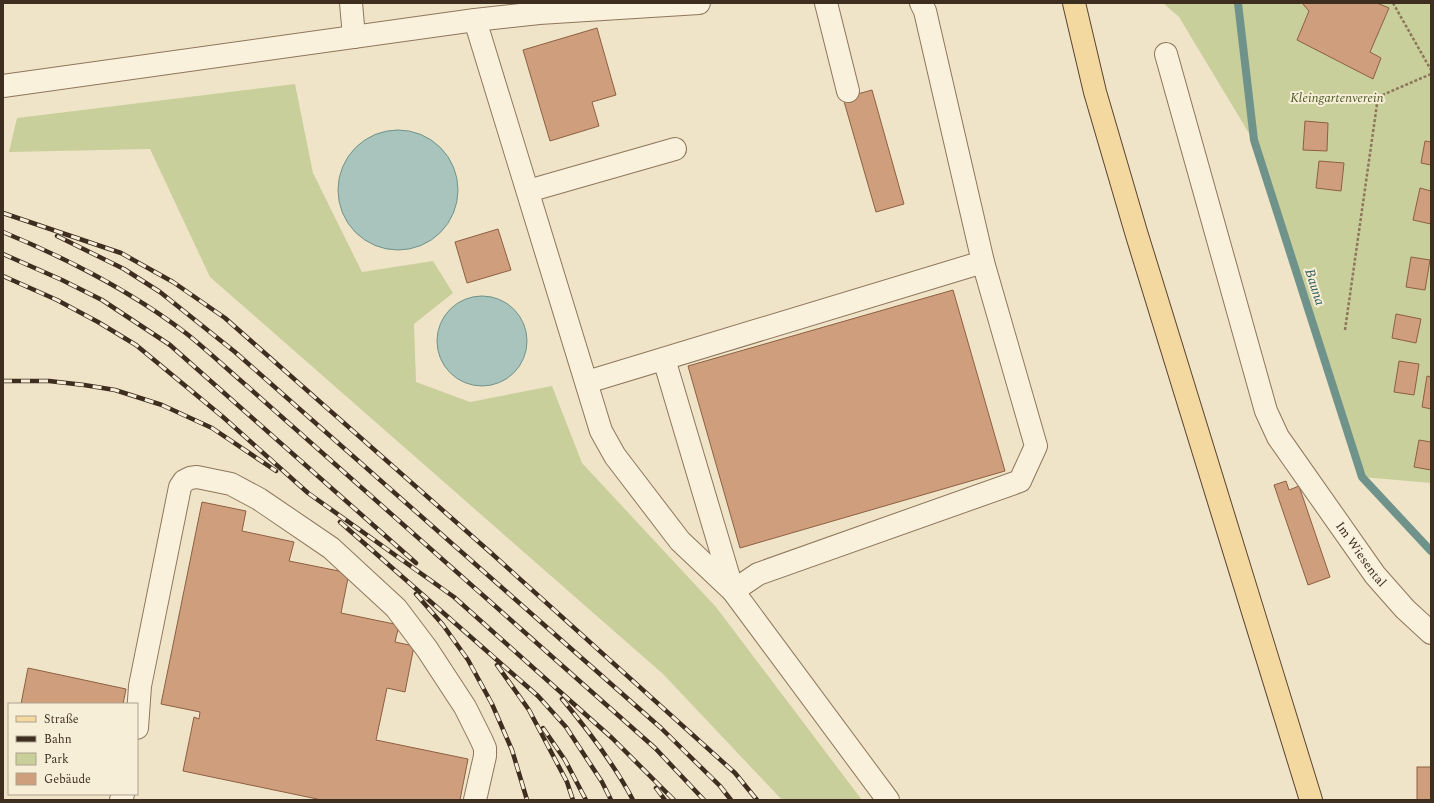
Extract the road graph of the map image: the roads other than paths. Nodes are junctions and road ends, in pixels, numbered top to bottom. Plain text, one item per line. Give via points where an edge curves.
1 (351, 3) edge
2 (699, 3) edge
3 (826, 3) edge
4 (921, 3) edge
5 (1074, 3) edge
6 (538, 8) edge
7 (475, 20) junction
8 (354, 37) junction
9 (1166, 54) dead end
10 (3, 86) edge
11 (848, 91) dead end
12 (675, 149) dead end
13 (528, 191) junction
14 (983, 262) junction
15 (664, 359) junction
16 (586, 382) junction
17 (733, 591) junction
18 (1431, 633) edge
19 (138, 714) edge
20 (1310, 797) edge
21 (475, 800) edge
22 (888, 800) edge

1 - 8 street
2 - 6 street
3 - 11 street
4 - 14 street via 925,11
5 - 20 main road via 1095,92 1136,232
6 - 7 street
7 - 8 street
7 - 13 street
8 - 10 street
9 - 18 street, Im Wiesental via 1266,411 1278,437 1375,575 1405,609
12 - 13 street
13 - 16 street
14 - 15 street
14 - 17 street via 1036,446 1020,481 758,574
15 - 16 street
15 - 17 street
16 - 17 street via 601,431 615,456 680,542
17 - 22 street
19 - 21 street via 140,686 180,487 184,481 197,477 231,484 259,499 331,548 396,608 465,707 485,748 486,756

